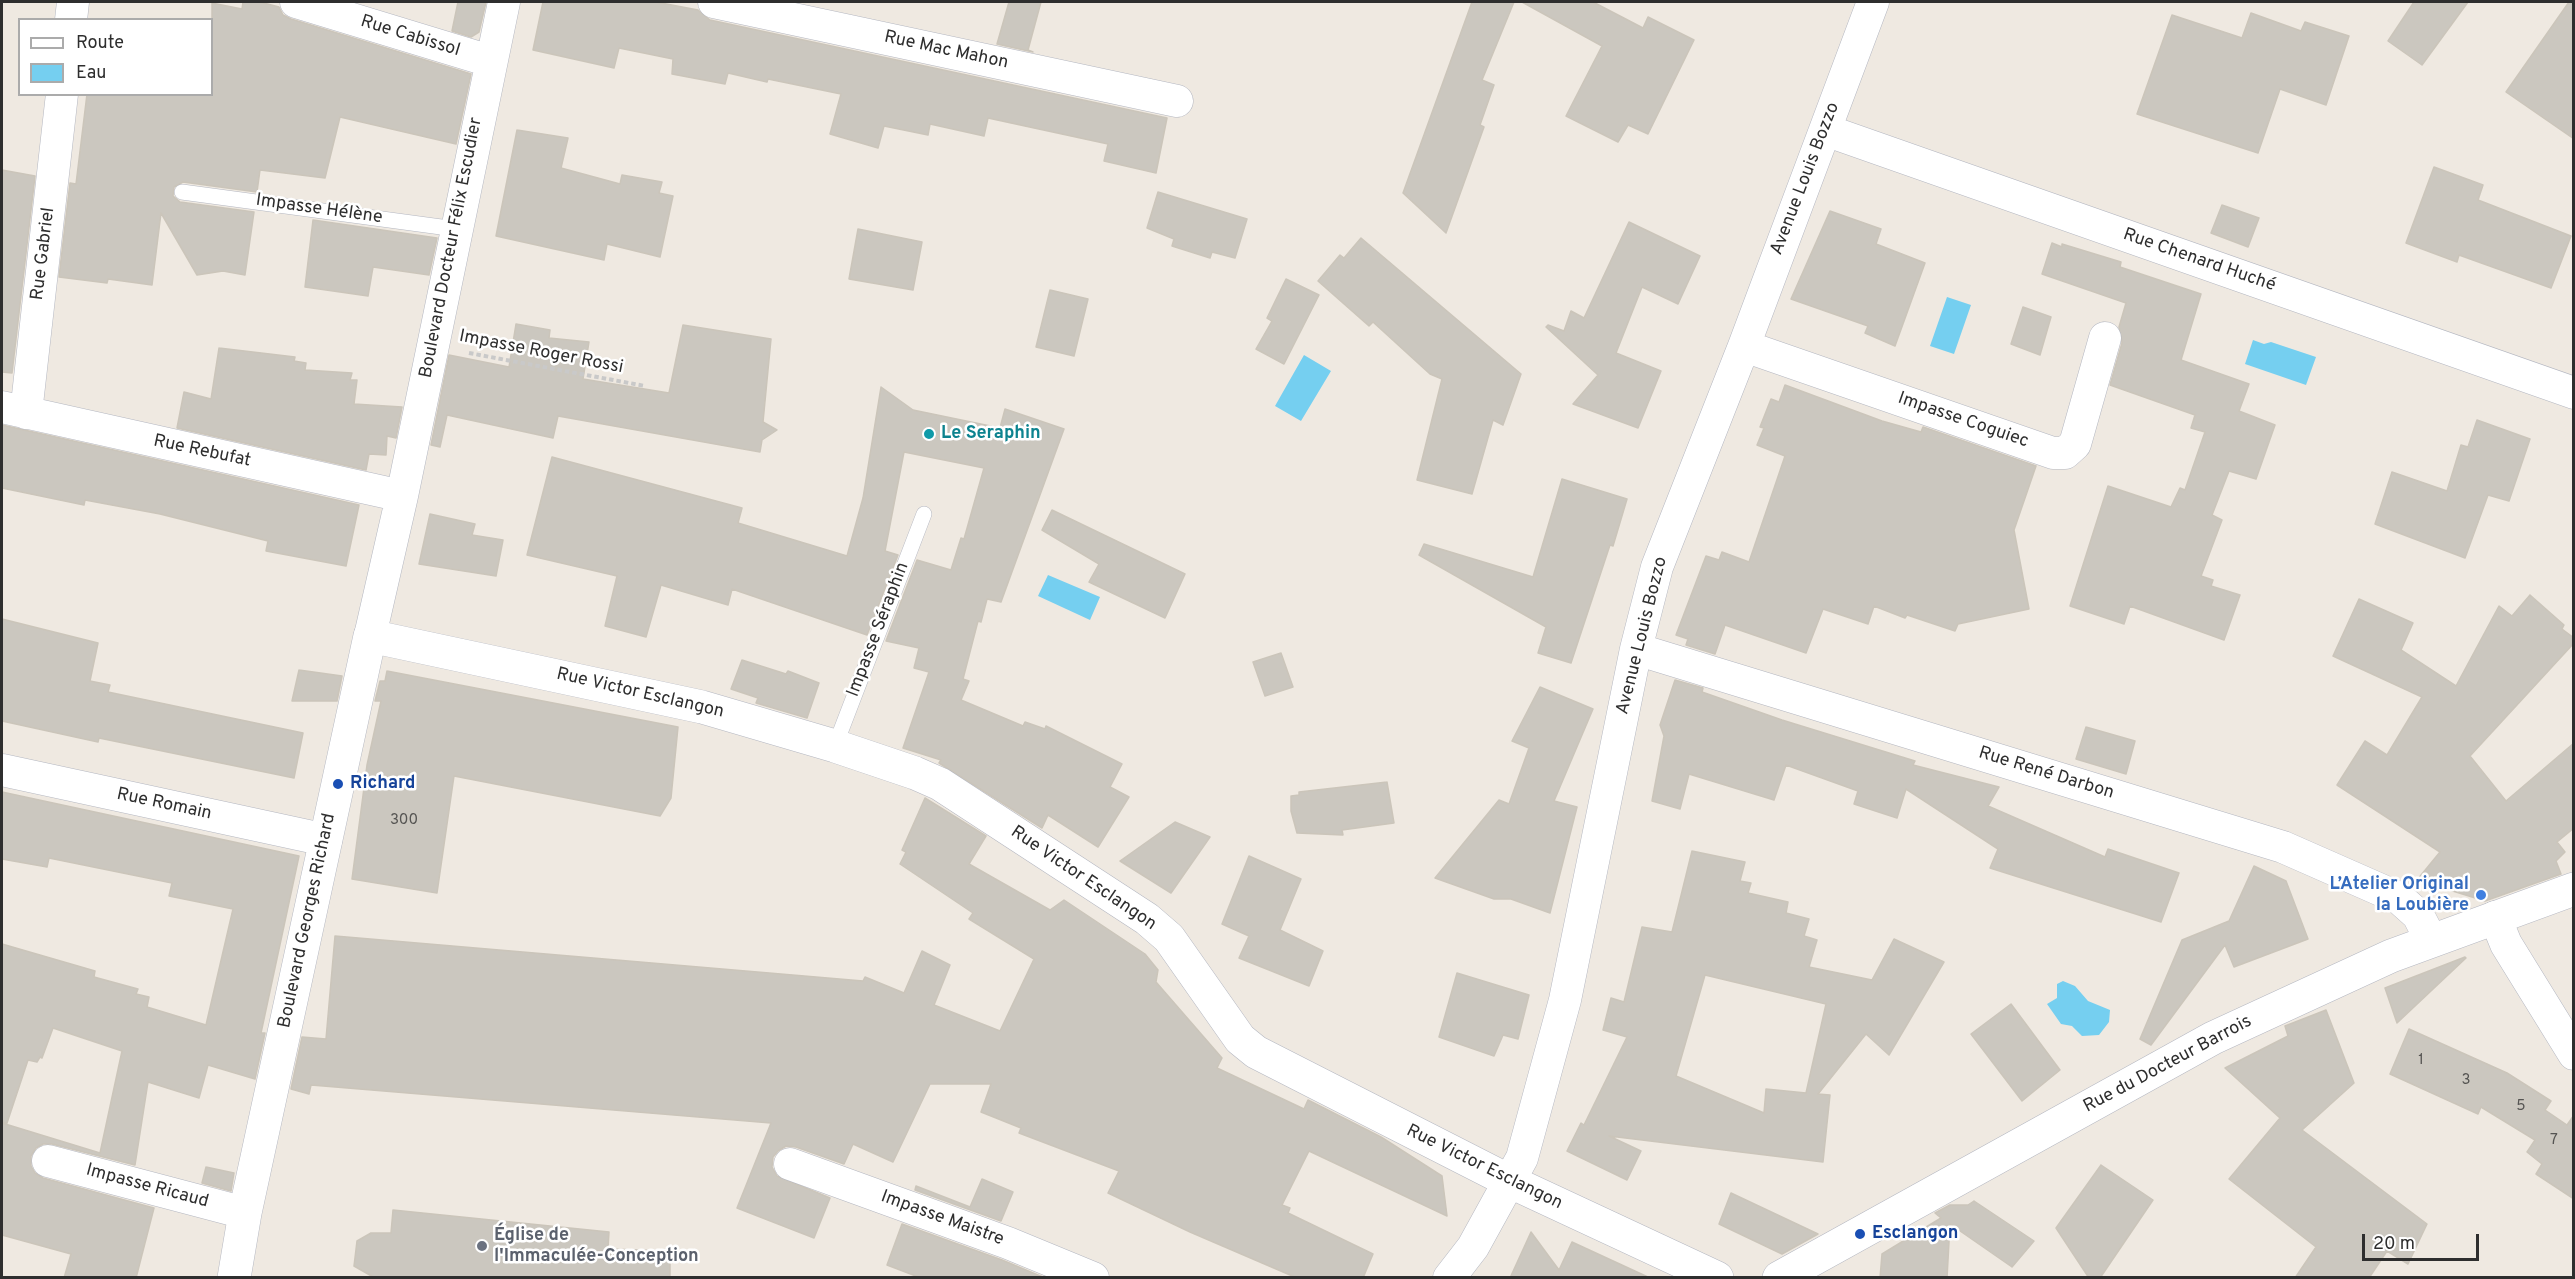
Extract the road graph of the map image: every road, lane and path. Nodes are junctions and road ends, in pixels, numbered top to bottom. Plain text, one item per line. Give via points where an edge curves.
1 (73, 2) edge
2 (296, 2) edge
3 (504, 2) edge
4 (714, 2) edge
5 (1873, 2) edge
6 (71, 18) edge
7 (490, 62) junction
8 (62, 96) edge
9 (1177, 101) dead end
10 (1825, 130) junction
11 (182, 192) dead end
12 (456, 229) junction
13 (2106, 338) dead end
14 (433, 346) junction
15 (1744, 346) junction
16 (645, 386) dead end
17 (2574, 393) edge
18 (14, 410) edge
19 (402, 496) junction
20 (924, 514) dead end
21 (370, 636) junction
22 (1636, 650) junction
23 (835, 746) junction
24 (2, 770) edge
25 (326, 840) junction
26 (2574, 889) edge
27 (2495, 917) junction
28 (2431, 940) junction
29 (2574, 1054) edge
30 (48, 1161) dead end
31 (790, 1164) dead end
32 (1509, 1181) junction
33 (245, 1213) junction
34 (234, 1278) edge
35 (1093, 1278) edge
36 (1449, 1278) edge
37 (1717, 1278) edge
38 (1779, 1278) edge

1 - 6 street
2 - 7 street, Rue Cabissol
3 - 7 street, Boulevard Docteur Félix Escudier
4 - 9 street, Rue Mac Mahon
5 - 10 street, Avenue Louis Bozzo
7 - 12 street, Boulevard Docteur Félix Escudier
8 - 18 street, Rue Gabriel
10 - 15 street, Avenue Louis Bozzo
10 - 17 street, Rue Chenard Huché
11 - 12 lane, Impasse Hélène
12 - 14 street, Boulevard Docteur Félix Escudier
13 - 15 street, Impasse Coguiec via 2075,444 2065,453 2053,453
14 - 16 path, Impasse Roger Rossi
14 - 19 street, Boulevard Docteur Félix Escudier
15 - 22 street, Avenue Louis Bozzo via 1657,567
18 - 19 street, Rue Rebufat
19 - 21 street, Boulevard Georges Richard
20 - 23 lane, Impasse Séraphin
21 - 23 main road, Rue Victor Esclangon via 702,707
21 - 25 main road, Boulevard Georges Richard
22 - 28 street, Rue René Darbon via 2283,847 2399,898 2418,915
22 - 32 street, Avenue Louis Bozzo via 1564,999 1522,1158
23 - 32 main road, Rue Victor Esclangon via 940,784 1147,919 1169,938 1240,1039 1256,1052
24 - 25 street, Rue Romain
25 - 33 main road, Boulevard Georges Richard
26 - 27 main road, Rue du Docteur Barrois
27 - 28 main road, Rue du Docteur Barrois
27 - 29 street via 2506,944
28 - 38 main road, Rue du Docteur Barrois via 2213,1038
30 - 33 street, Impasse Ricaud
31 - 35 street, Impasse Maistre
32 - 36 street, Avenue Louis Bozzo via 1473,1247
32 - 37 main road, Rue Victor Esclangon
33 - 34 main road, Boulevard Georges Richard

